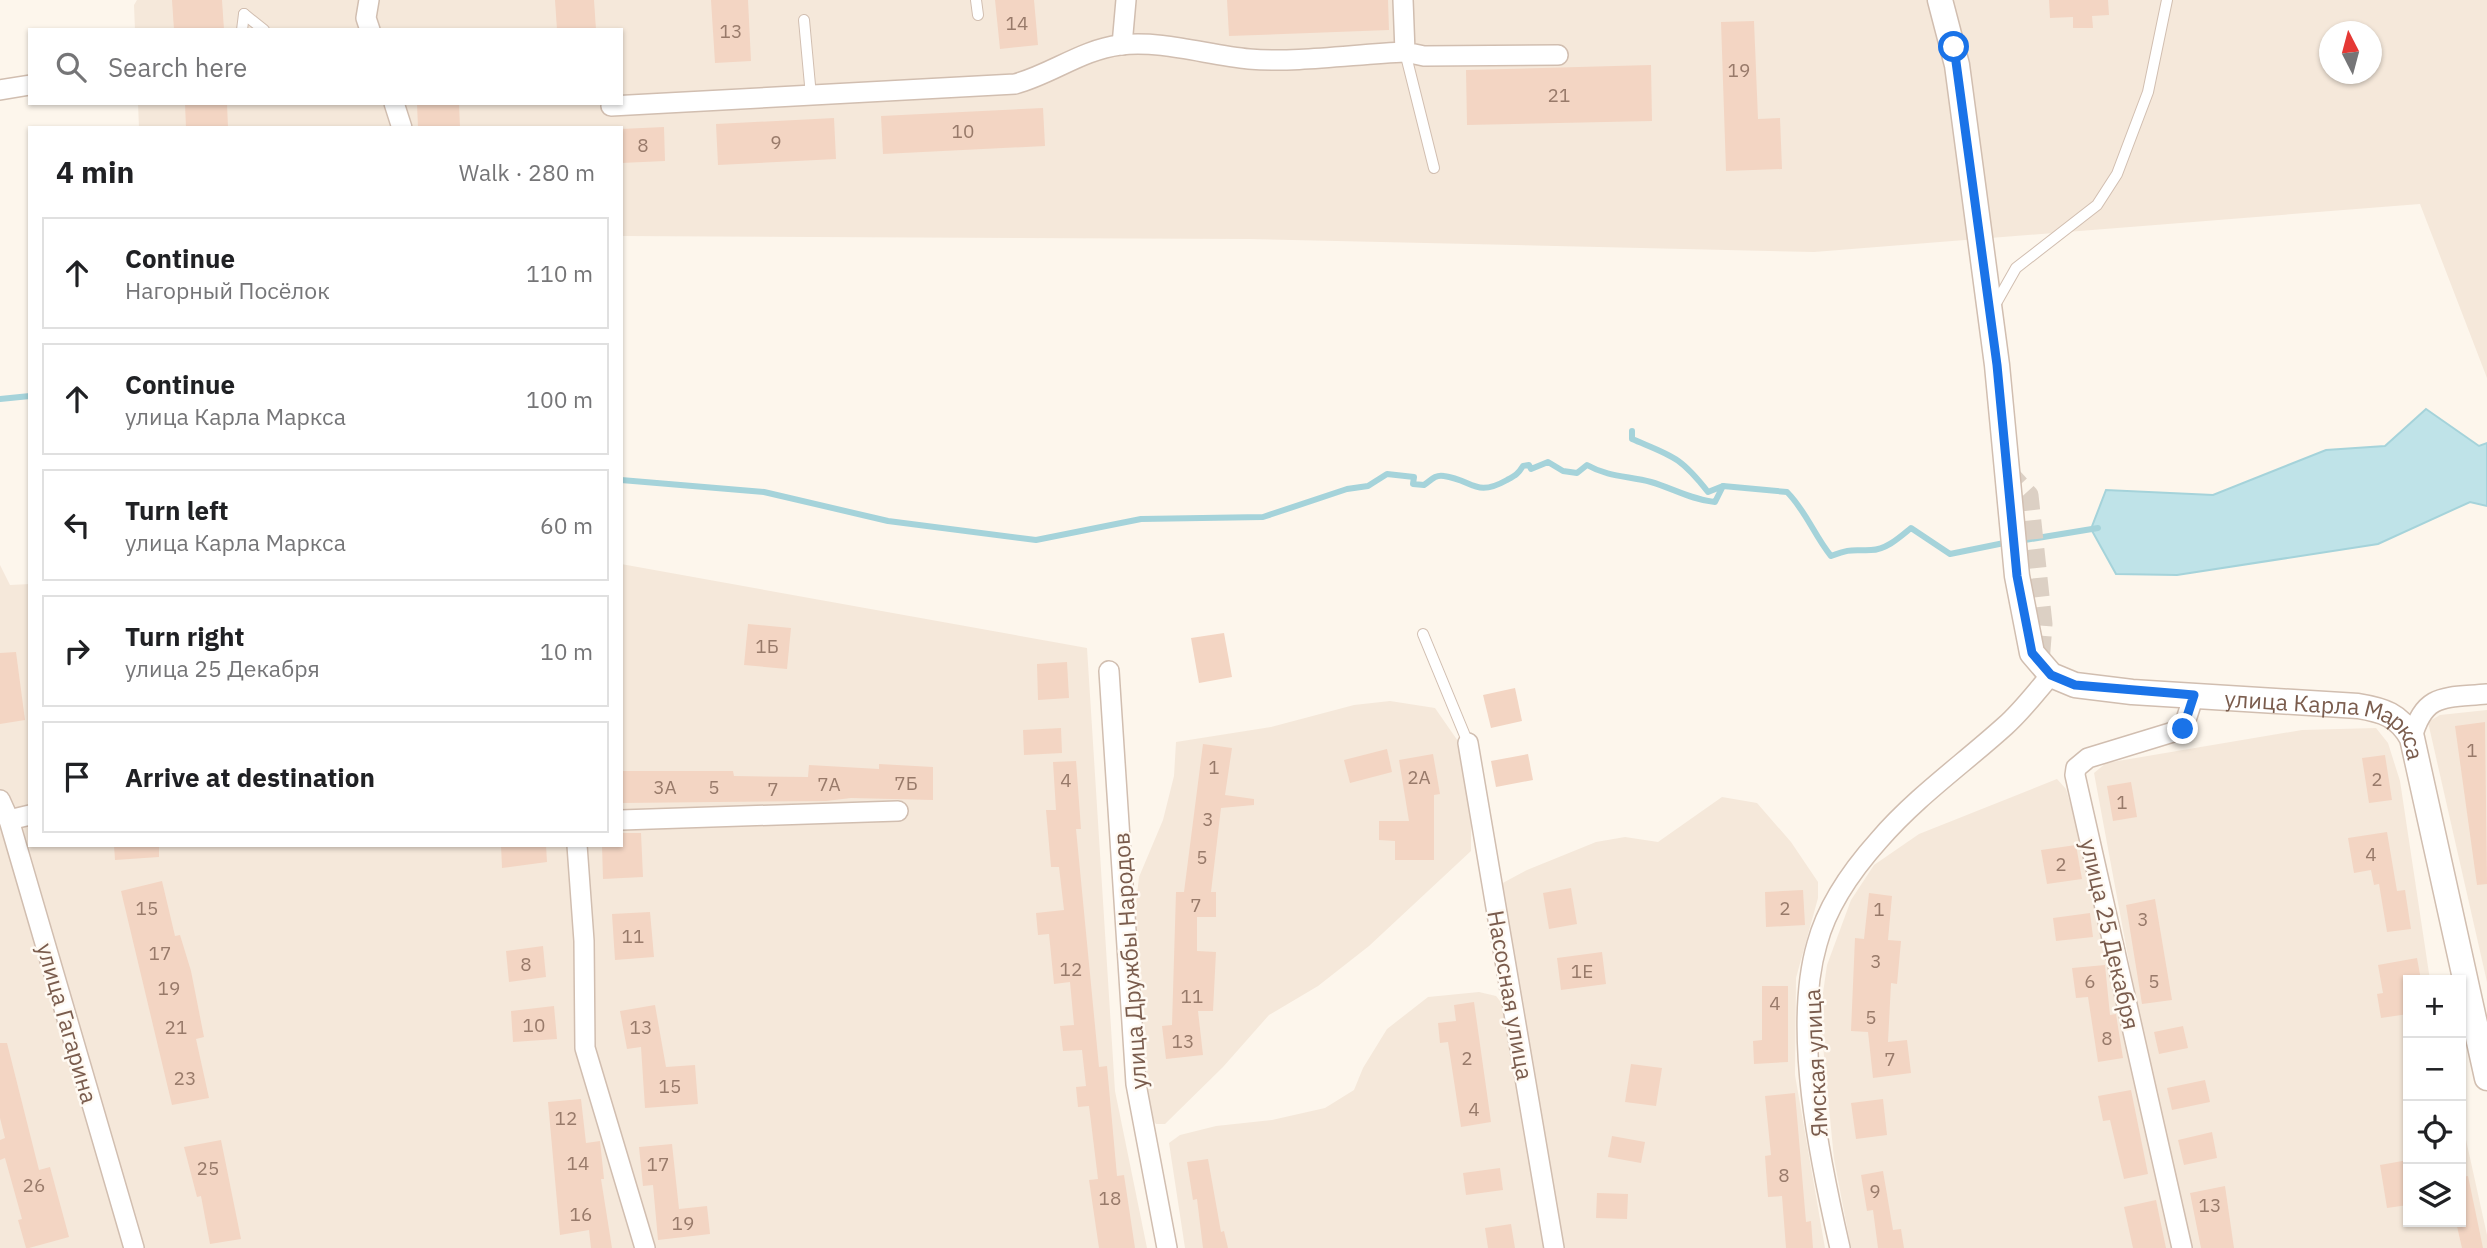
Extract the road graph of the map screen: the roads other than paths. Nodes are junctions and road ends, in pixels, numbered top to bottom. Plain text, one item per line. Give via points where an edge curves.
1 (976, 0) edge
2 (1126, 0) edge
3 (1403, 0) edge
4 (1940, 0) edge
5 (2167, 0) edge
6 (978, 15) dead end
7 (804, 20) dead end
8 (242, 28) edge
9 (262, 28) edge
10 (1122, 45) junction
11 (1405, 52) junction
12 (1558, 55) dead end
13 (28, 86) edge
14 (0, 90) edge
15 (811, 96) junction
16 (395, 105) edge
17 (611, 106) dead end
18 (401, 126) edge
19 (1434, 168) dead end
20 (1991, 313) junction
21 (1423, 634) dead end
22 (1109, 671) dead end
23 (2051, 675) junction
24 (2487, 694) edge
25 (2194, 695) junction
26 (2412, 738) junction
27 (1468, 743) joint
28 (0, 800) edge
29 (898, 811) dead end
30 (28, 815) edge
31 (9, 820) junction
32 (623, 820) edge
33 (577, 847) edge
34 (2487, 1078) edge
35 (134, 1248) edge
36 (645, 1248) edge
37 (1167, 1248) edge
38 (1554, 1248) edge
39 (1840, 1248) edge
40 (2182, 1248) edge

1 - 6 lane
2 - 10 street
3 - 11 street
4 - 20 street via 1957,65
5 - 20 lane via 2148,92 2117,174 2097,205 2016,268
7 - 15 lane
8 - 9 lane via 244,14
10 - 11 street via 1252,59
10 - 15 street via 1087,52 1015,84
11 - 12 street via 1424,56
11 - 19 lane
13 - 14 street
15 - 17 street
16 - 18 street
20 - 23 street via 2017,576 2032,653
21 - 27 lane
22 - 37 street, улица Дружбы Народов via 1136,1084
23 - 25 street, улица Карла Маркса via 2101,689
23 - 39 street, Ямская улица via 2007,724 1879,840 1847,882 1824,924 1809,985 1809,1044 1826,1187
24 - 26 street via 2436,699 2418,716
25 - 26 street, улица Карла Маркса via 2375,709 2390,713
25 - 40 street, улица 25 Декабря via 2183,729 2088,758 2076,768
26 - 34 street, улица Карла Маркса
27 - 38 street, Насосная улица
28 - 31 street, улица Гагарина
29 - 32 street
30 - 31 street
31 - 35 street, улица Гагарина
33 - 36 street via 585,1048

